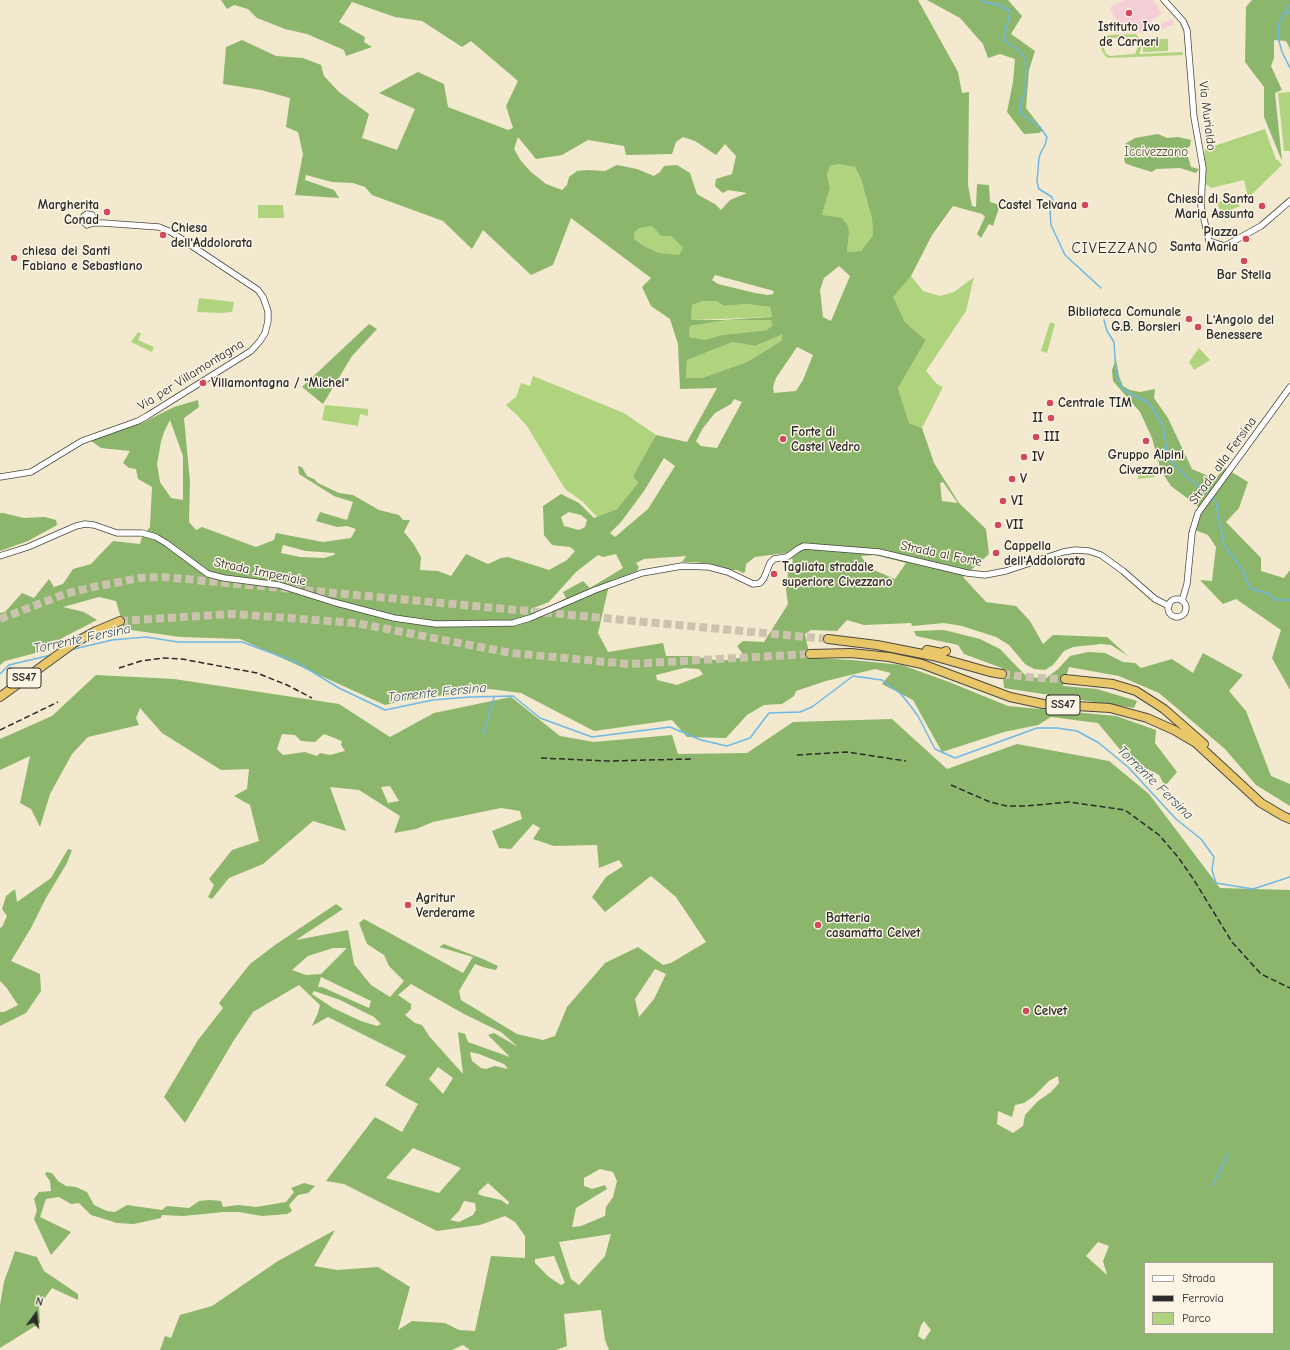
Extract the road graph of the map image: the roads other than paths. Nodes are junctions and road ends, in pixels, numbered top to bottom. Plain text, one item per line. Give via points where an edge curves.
1 (1164, 0) edge
2 (1290, 201) edge
3 (93, 223) dead end
4 (1290, 387) edge
5 (0, 477) edge
6 (0, 556) edge
7 (753, 584) joint
8 (1182, 601) junction
9 (1169, 606) junction
10 (120, 621) tunnel mouth
11 (828, 639) tunnel mouth
12 (877, 645) junction
13 (946, 651) dead end
14 (810, 654) tunnel mouth
15 (1002, 674) tunnel mouth
16 (1064, 679) tunnel mouth
17 (0, 697) edge
18 (1290, 813) edge
19 (1290, 819) edge

1 - 2 street, Via Murialdo via 1183,21 1187,30 1194,116 1203,168 1201,206 1209,241 1225,246 1261,226
3 - 5 street, Via per Villamontagna via 159,227 171,232 258,290 268,311 265,333 251,351 147,416 82,441 31,472
4 - 8 street, Strada alla Fersina via 1195,518 1188,584
6 - 7 street, Strada Imperiale via 76,526 94,525 117,533 142,533 156,537 208,574 279,585 394,618 436,624 513,623 642,573 682,566 709,567 728,572
7 - 9 street, Strada al Forte via 760,583 774,559 787,557 804,546 879,552 985,575 1006,572 1075,550 1089,551 1112,562 1155,599
8 - 9 street via 1176,599 1170,602
8 - 9 street via 1185,609 1179,616 1171,614
10 - 17 highway, SS47 via 74,643
11 - 12 highway
12 - 13 highway via 912,647 942,653
12 - 15 highway
14 - 19 highway, SS47 via 851,653 889,657 922,664 1021,700 1110,708 1147,718 1196,743 1255,798
16 - 18 highway, SS47 via 1113,684 1136,691 1156,702 1252,790 1274,806

